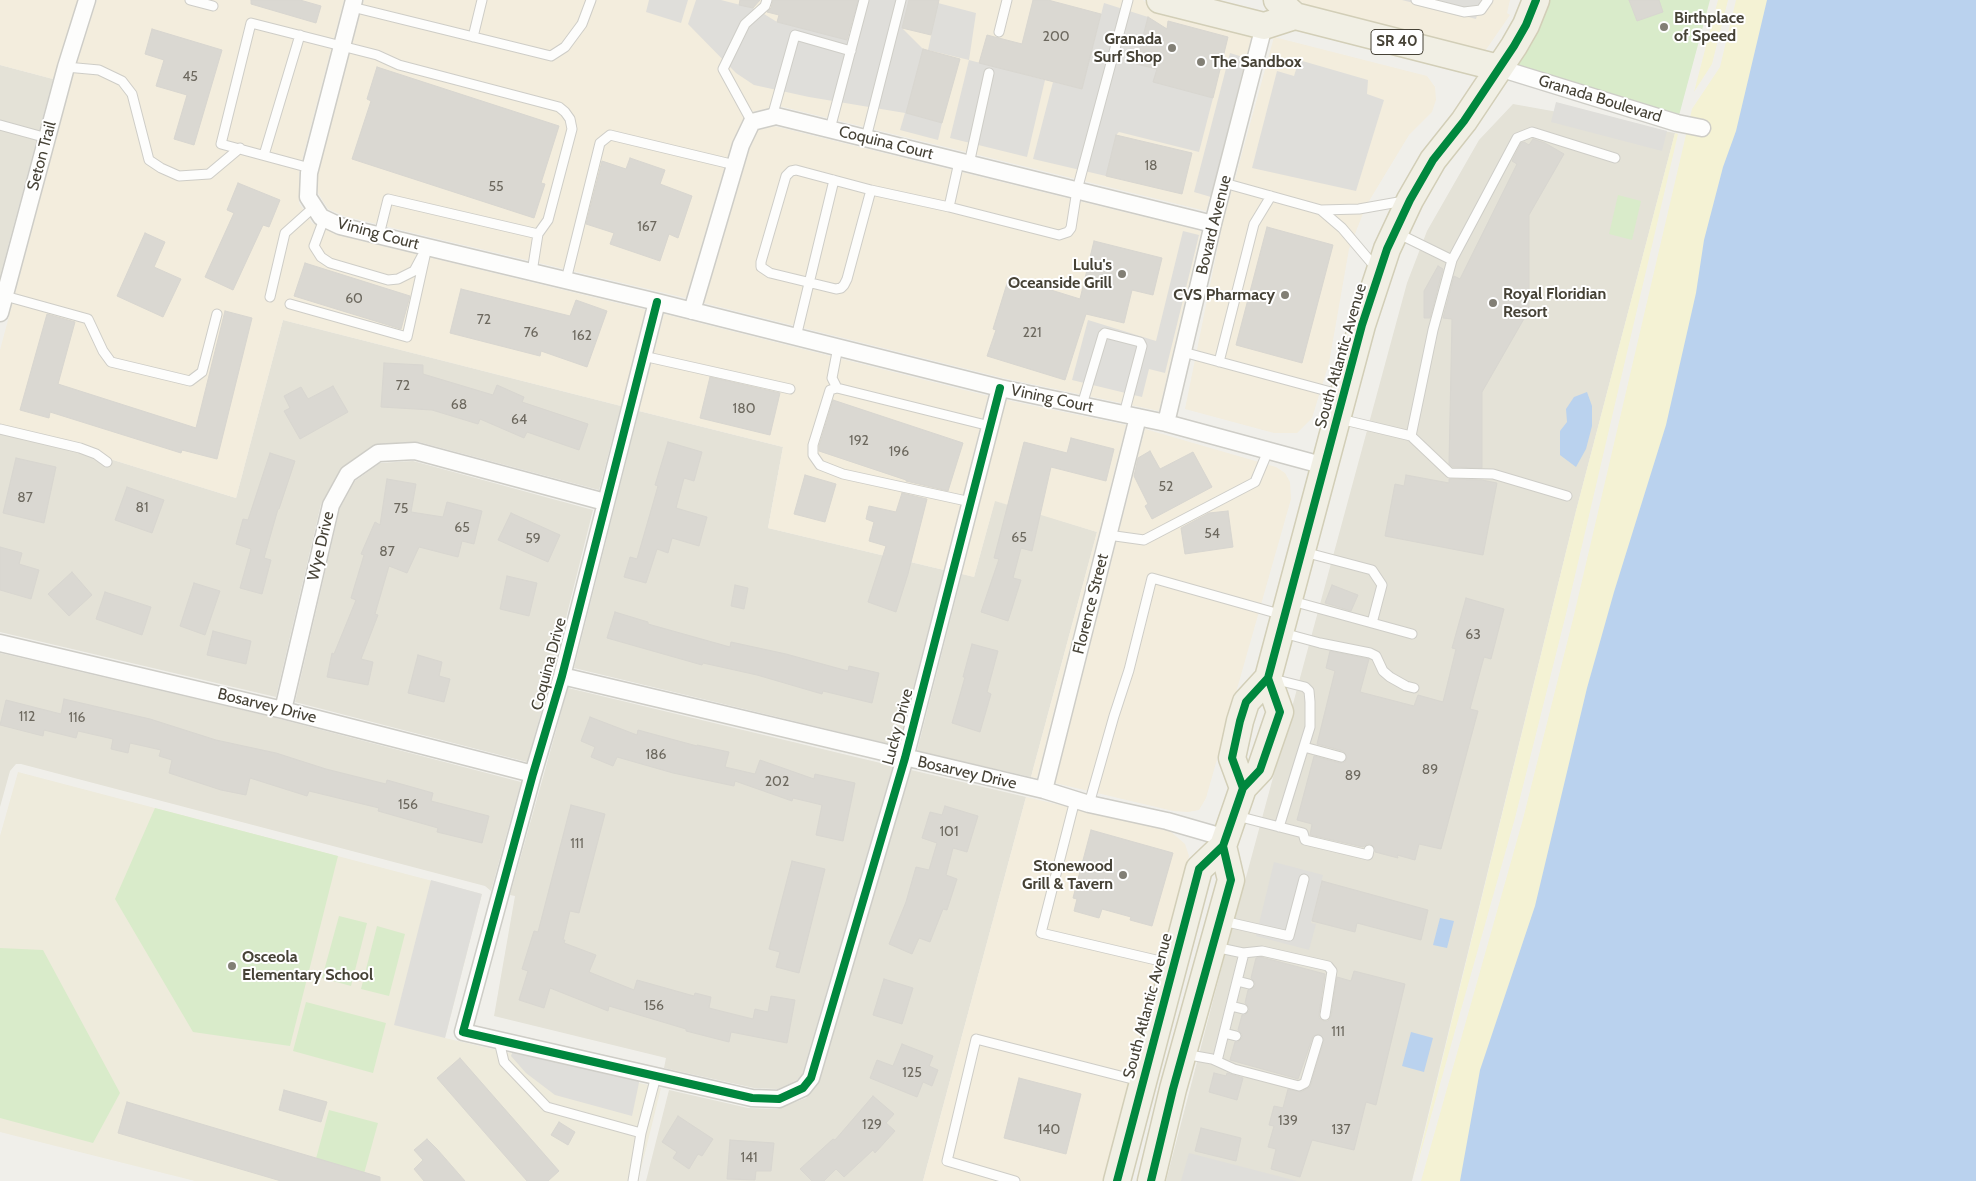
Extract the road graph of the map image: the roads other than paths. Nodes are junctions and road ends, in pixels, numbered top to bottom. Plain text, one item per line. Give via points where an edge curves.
1 (87, 0) edge
2 (190, 0) edge
3 (482, 0) edge
4 (767, 0) edge
5 (864, 0) edge
6 (901, 0) edge
7 (1007, 0) edge
8 (1128, 0) edge
9 (1160, 0) edge
10 (1416, 0) edge
11 (1488, 0) edge
12 (1536, 0) edge
13 (589, 1) edge
14 (353, 3) edge
15 (213, 6) dead end
16 (1286, 8) edge
17 (1264, 26) junction
18 (999, 32) dead end
19 (300, 35) junction
20 (472, 37) junction
21 (342, 46) junction
22 (851, 51) junction
23 (66, 67) junction
24 (1499, 68) junction
25 (989, 73) dead end
26 (772, 117) junction
27 (752, 122) junction
28 (0, 124) edge
29 (1702, 128) dead end
30 (830, 129) junction
31 (47, 138) junction
32 (866, 138) junction
33 (240, 148) junction
34 (264, 155) junction
35 (1615, 158) dead end
36 (964, 163) junction
37 (735, 165) junction
38 (310, 168) junction
39 (834, 180) junction
40 (1224, 183) junction
41 (872, 190) junction
42 (1077, 190) junction
43 (1271, 196) junction
44 (1410, 200) junction
45 (949, 207) junction
46 (1321, 210) junction
47 (319, 213) junction
48 (1213, 224) junction
49 (1395, 232) junction
50 (538, 234) junction
51 (379, 235) junction
52 (427, 247) junction
53 (1452, 260) junction
54 (532, 272) junction
55 (1379, 272) junction
56 (566, 280) junction
57 (808, 282) junction
58 (5, 296) junction
59 (270, 297) dead end
60 (657, 302) junction
61 (290, 304) dead end
62 (692, 311) junction
63 (0, 313) edge
64 (217, 314) dead end
65 (796, 337) junction
66 (838, 348) junction
67 (1183, 352) junction
68 (643, 356) junction
69 (1220, 362) junction
70 (837, 388) junction
71 (1000, 388) junction
72 (790, 389) dead end
73 (1082, 406) junction
74 (1340, 407) junction
75 (1131, 416) junction
76 (1166, 423) junction
77 (990, 426) junction
78 (0, 429) edge
79 (1411, 436) junction
80 (1268, 451) junction
81 (107, 462) dead end
82 (1325, 466) junction
83 (1566, 496) dead end
84 (605, 502) junction
85 (971, 502) junction
86 (1108, 535) junction
87 (1302, 552) junction
88 (1285, 616) junction
89 (1372, 623) junction
90 (1412, 634) dead end
91 (0, 643) edge
92 (562, 676) junction
93 (1268, 678) junction
94 (1414, 688) dead end
95 (283, 710) junction
96 (1304, 747) junction
97 (1341, 757) dead end
98 (905, 758) junction
99 (533, 774) junction
100 (1243, 788) junction
101 (1044, 790) junction
102 (1082, 802) junction
103 (1279, 827) junction
104 (1228, 833) junction
105 (1369, 850) dead end
106 (1304, 879) dead end
107 (1220, 920) junction
108 (1213, 946) junction
109 (1244, 952) junction
110 (1173, 964) junction
111 (1237, 981) junction
112 (1250, 984) dead end
113 (1231, 1006) junction
114 (1243, 1009) dead end
115 (1325, 1015) dead end
116 (462, 1032) joint
117 (1224, 1033) junction
118 (1236, 1036) dead end
119 (1318, 1040) dead end
120 (499, 1041) junction
121 (1184, 1054) junction
122 (1217, 1061) junction
123 (656, 1076) junction
124 (1143, 1081) junction
125 (641, 1134) junction
126 (633, 1181) edge
127 (1015, 1181) edge
128 (1117, 1181) edge
129 (1151, 1181) edge

1 - 23 street, Seton Trail
2 - 15 lane
3 - 20 lane
4 - 27 lane via 766,6 745,24 723,69
5 - 22 lane
6 - 32 lane
7 - 18 lane
8 - 42 lane
9 - 17 main road
10 - 11 lane via 1464,12 1481,10
12 - 24 main road, South Atlantic Avenue via 1526,25
13 - 20 lane via 582,24 565,48 551,56
14 - 20 lane
14 - 21 street
16 - 17 main road, SR 40
16 - 24 main road, SR 40
17 - 40 street, Bovard Avenue
19 - 21 lane
19 - 33 lane via 251,23 221,144
19 - 34 lane
21 - 38 street
21 - 50 lane via 377,55 399,65 559,107 565,112 572,128 548,220
22 - 26 lane via 795,35
22 - 30 lane
23 - 31 street, Seton Trail
23 - 33 lane via 100,70 122,81 132,94 149,160 161,168 179,176 209,174
24 - 29 street, Granada Boulevard
24 - 44 main road, South Atlantic Avenue via 1433,160
25 - 36 lane
26 - 27 street, Coquina Court
26 - 30 street, Coquina Court
27 - 37 street
28 - 31 lane
30 - 32 street, Coquina Court
31 - 58 street, Seton Trail
32 - 36 street, Coquina Court
33 - 34 lane
34 - 38 lane
35 - 53 lane via 1532,132 1517,138
36 - 42 street, Coquina Court
36 - 45 lane
37 - 56 lane via 610,135 600,143
37 - 62 street
38 - 47 street via 308,196
39 - 41 lane
39 - 57 lane
39 - 57 lane via 796,170 788,173 761,262 764,270 770,273
40 - 43 lane
40 - 48 street, Bovard Avenue
41 - 45 lane
41 - 57 lane via 844,285 836,289
42 - 45 lane via 1071,228 1063,234
42 - 48 street, Coquina Court
43 - 46 lane
43 - 69 lane via 1254,224
44 - 46 lane via 1359,209
44 - 49 main road, South Atlantic Avenue
46 - 55 lane via 1342,228
47 - 51 street, Vining Court via 340,226
47 - 52 lane via 314,246 330,263 388,280 398,279 414,271
47 - 59 lane via 285,233
48 - 67 street, Bovard Avenue
49 - 53 lane
49 - 55 main road, South Atlantic Avenue
50 - 51 lane via 388,199
50 - 54 lane
51 - 52 street, Vining Court
52 - 54 street, Vining Court
52 - 61 lane via 407,337
53 - 79 lane via 1433,330
54 - 56 street, Vining Court
55 - 74 main road, South Atlantic Avenue
56 - 60 street, Vining Court
57 - 65 lane
58 - 63 street, Seton Trail
58 - 64 lane via 88,319 111,362 190,381 202,372
60 - 62 street, Vining Court
60 - 68 street, Coquina Drive
62 - 65 street, Vining Court
65 - 66 street, Vining Court
66 - 70 lane via 832,378
66 - 71 street, Vining Court
67 - 69 lane
67 - 76 street, Bovard Avenue
68 - 72 lane
68 - 84 street, Coquina Drive
69 - 74 lane
70 - 77 lane
70 - 85 lane via 830,390 813,445 813,455 820,465 843,474
71 - 73 street, Vining Court
71 - 77 street, Lucky Drive
73 - 75 street, Vining Court
73 - 75 lane via 1106,333 1140,342 1142,346
74 - 79 lane
74 - 82 main road, South Atlantic Avenue
75 - 76 street, Vining Court
75 - 86 street, Florence Street
76 - 80 street, Vining Court
77 - 85 street, Lucky Drive
78 - 81 lane via 80,448
79 - 83 lane via 1450,473 1493,474
80 - 82 street, Vining Court
80 - 86 lane via 1255,482 1144,540
82 - 87 main road, South Atlantic Avenue
84 - 92 street, Coquina Drive
84 - 95 street, Wye Drive via 415,451 378,454 348,474 330,505
85 - 98 street, Lucky Drive
86 - 101 street, Florence Street
87 - 88 main road, South Atlantic Avenue
87 - 89 lane via 1372,570 1382,585
88 - 89 lane
88 - 93 main road, South Atlantic Avenue
88 - 94 lane via 1320,643 1376,656 1390,677
88 - 102 lane via 1152,578 1129,670
89 - 90 lane
91 - 95 street, Bosarvey Drive
92 - 98 street, Bosarvey Drive
92 - 99 street, Coquina Drive
93 - 96 lane via 1305,687 1309,691 1310,727
93 - 100 main road, South Atlantic Avenue via 1280,712 1260,770
93 - 100 main road, South Atlantic Avenue via 1246,702 1240,721 1232,758
95 - 99 street, Bosarvey Drive
96 - 97 lane
96 - 103 lane
98 - 101 street, Bosarvey Drive
98 - 123 street, Lucky Drive via 811,1078 803,1088 779,1099 752,1098
99 - 116 street, Coquina Drive
100 - 104 main road, South Atlantic Avenue
101 - 102 street, Bosarvey Drive
102 - 104 street, Bosarvey Drive
102 - 110 lane via 1041,933
103 - 104 lane
103 - 105 lane via 1303,833 1305,840 1368,855
104 - 107 main road via 1231,880
104 - 110 main road, South Atlantic Avenue via 1199,869
106 - 107 lane via 1289,936
107 - 108 main road
108 - 109 lane
108 - 121 main road
109 - 111 lane
109 - 115 lane via 1262,951 1328,966 1332,971
110 - 124 main road, South Atlantic Avenue
111 - 112 lane
111 - 113 lane
113 - 114 lane
113 - 117 lane
116 - 120 street, Lucky Drive
117 - 118 lane
117 - 122 lane
119 - 122 lane via 1305,1083 1299,1086 1234,1069
120 - 123 street, Lucky Drive
120 - 125 lane via 504,1062 547,1107
121 - 122 lane
121 - 129 main road
123 - 125 lane
124 - 127 lane via 976,1039 946,1161
124 - 128 main road, South Atlantic Avenue
125 - 126 lane

